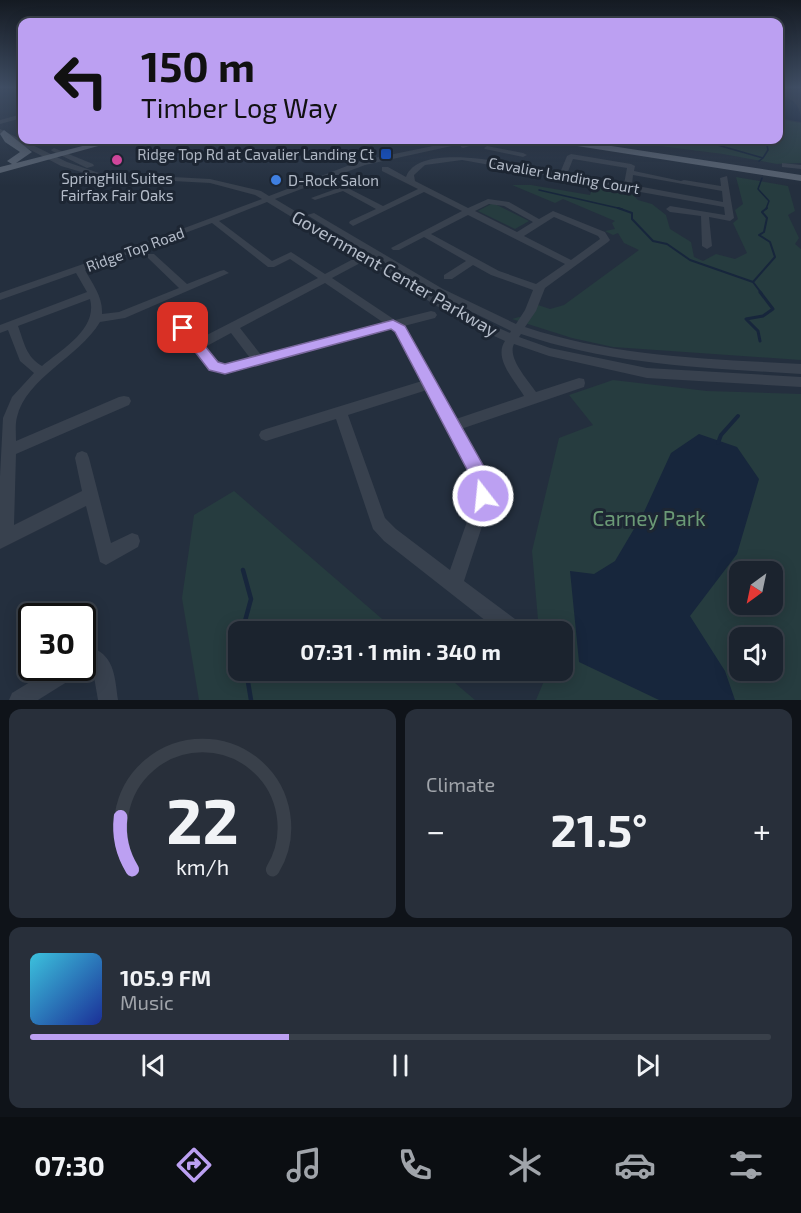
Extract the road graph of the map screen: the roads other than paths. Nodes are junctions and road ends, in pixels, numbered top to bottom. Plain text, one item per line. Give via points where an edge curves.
1 (1, 127) edge
2 (18, 133) edge
3 (18, 136) edge
4 (33, 144) edge
5 (37, 144) edge
6 (88, 144) edge
7 (99, 144) edge
8 (451, 144) edge
9 (461, 144) edge
10 (585, 144) edge
11 (606, 144) edge
12 (528, 147) dead end
13 (487, 148) dead end
14 (410, 153) junction
15 (54, 155) junction
16 (523, 155) junction
17 (12, 161) junction
18 (426, 162) junction
19 (0, 163) edge
20 (785, 165) dead end
21 (516, 166) junction
22 (801, 167) edge
23 (385, 168) dead end
24 (0, 170) edge
25 (677, 170) dead end
26 (630, 172) junction
27 (563, 175) junction
28 (801, 176) edge
29 (724, 178) dead end
30 (681, 181) junction
31 (411, 182) junction
32 (628, 185) junction
33 (424, 189) junction
34 (726, 189) junction
35 (678, 196) junction
36 (275, 197) junction
37 (315, 198) dead end
38 (729, 205) junction
39 (383, 209) junction
40 (669, 209) dead end
41 (469, 212) junction
42 (705, 216) junction
43 (213, 220) junction
44 (539, 222) junction
45 (353, 223) dead end
46 (424, 234) junction
47 (517, 236) junction
48 (707, 246) dead end
49 (396, 248) dead end
50 (152, 256) dead end
51 (364, 257) junction
52 (472, 261) junction
53 (570, 263) junction
54 (79, 269) junction
55 (224, 273) dead end
56 (448, 277) dead end
57 (327, 278) junction
58 (185, 288) junction
59 (539, 289) junction
60 (92, 294) junction
61 (0, 297) edge
62 (430, 315) dead end
63 (97, 319) junction
64 (12, 324) junction
65 (393, 324) junction
66 (233, 327) junction
67 (183, 328) dead end
68 (0, 329) edge
69 (515, 334) junction
70 (198, 345) junction
71 (257, 359) junction
72 (801, 369) edge
73 (40, 372) junction
74 (801, 382) edge
75 (579, 383) dead end
76 (430, 384) junction
77 (533, 399) junction
78 (124, 401) dead end
79 (340, 412) junction
80 (452, 426) junction
81 (266, 435) dead end
82 (8, 451) junction
83 (82, 458) dead end
84 (91, 495) junction
85 (2, 540) edge
86 (132, 541) dead end
87 (454, 584) junction
88 (502, 621) edge
89 (96, 661) edge
90 (50, 681) edge
91 (19, 700) edge
92 (108, 700) edge

1 - 2 street
1 - 3 street, Government Center Parkway
1 - 17 main road via 8,140 27,152
4 - 15 street, Government Center Parkway
5 - 15 street, Government Center Parkway
6 - 15 main road
7 - 15 main road
8 - 14 street, Ridge Top Road
9 - 14 street, Ridge Top Road
10 - 28 main road
11 - 28 main road
12 - 16 street
13 - 16 street
14 - 18 street
14 - 36 street, Ridge Top Road
15 - 17 main road
15 - 24 main road
15 - 36 street, Government Center Parkway via 98,175 210,181
15 - 36 street, Government Center Parkway via 116,172 237,179 267,188
16 - 21 street
17 - 19 main road
18 - 21 street, Cavalier Landing Court via 462,158
18 - 31 street via 410,175
20 - 22 street
21 - 27 street, Cavalier Landing Court
23 - 31 street
25 - 30 street
26 - 27 street via 631,166 571,156
26 - 30 street
26 - 32 street
27 - 32 street, Cavalier Landing Court
29 - 34 street
30 - 34 street
30 - 35 street
31 - 33 street
32 - 35 street, Cavalier Landing Court
33 - 39 street
33 - 41 street
34 - 38 street
35 - 38 street, Cavalier Landing Court
36 - 43 street, Ridge Top Road
36 - 51 street, Government Center Parkway
36 - 69 street, Government Center Parkway
37 - 39 street via 344,188
38 - 42 street via 731,217
39 - 45 street
40 - 42 street
41 - 44 street via 488,201 496,201
41 - 46 street
41 - 47 street
42 - 48 street
43 - 54 street, Ridge Top Road
43 - 57 street via 271,265 291,255
44 - 47 street
44 - 53 street via 553,214 604,237
46 - 49 street
46 - 52 street
47 - 53 street
50 - 58 street
51 - 57 street
51 - 69 street, Government Center Parkway via 465,318
52 - 56 street
52 - 59 street
53 - 59 street
54 - 60 street
54 - 61 street, Ridge Top Road
55 - 58 street
57 - 65 street
57 - 66 street
58 - 63 street via 121,315
59 - 69 street
60 - 63 street
60 - 64 street
62 - 65 street
63 - 73 street via 80,342
64 - 68 street
64 - 73 street via 24,362
65 - 71 street
65 - 76 street via 400,329
66 - 70 street
66 - 71 street
67 - 70 street
69 - 72 street, Government Center Parkway via 660,362
69 - 74 street, Government Center Parkway via 593,363 647,373
69 - 77 street via 506,348 507,358
70 - 71 street via 219,369
73 - 82 street via 13,407
75 - 77 street
76 - 79 street
76 - 80 street
77 - 80 street
78 - 82 street
79 - 81 street
79 - 87 street via 380,523
80 - 87 street via 482,480 483,496
82 - 85 street
83 - 84 street
84 - 85 street
84 - 86 street via 106,556
87 - 88 street
89 - 92 street via 102,666
90 - 91 street

